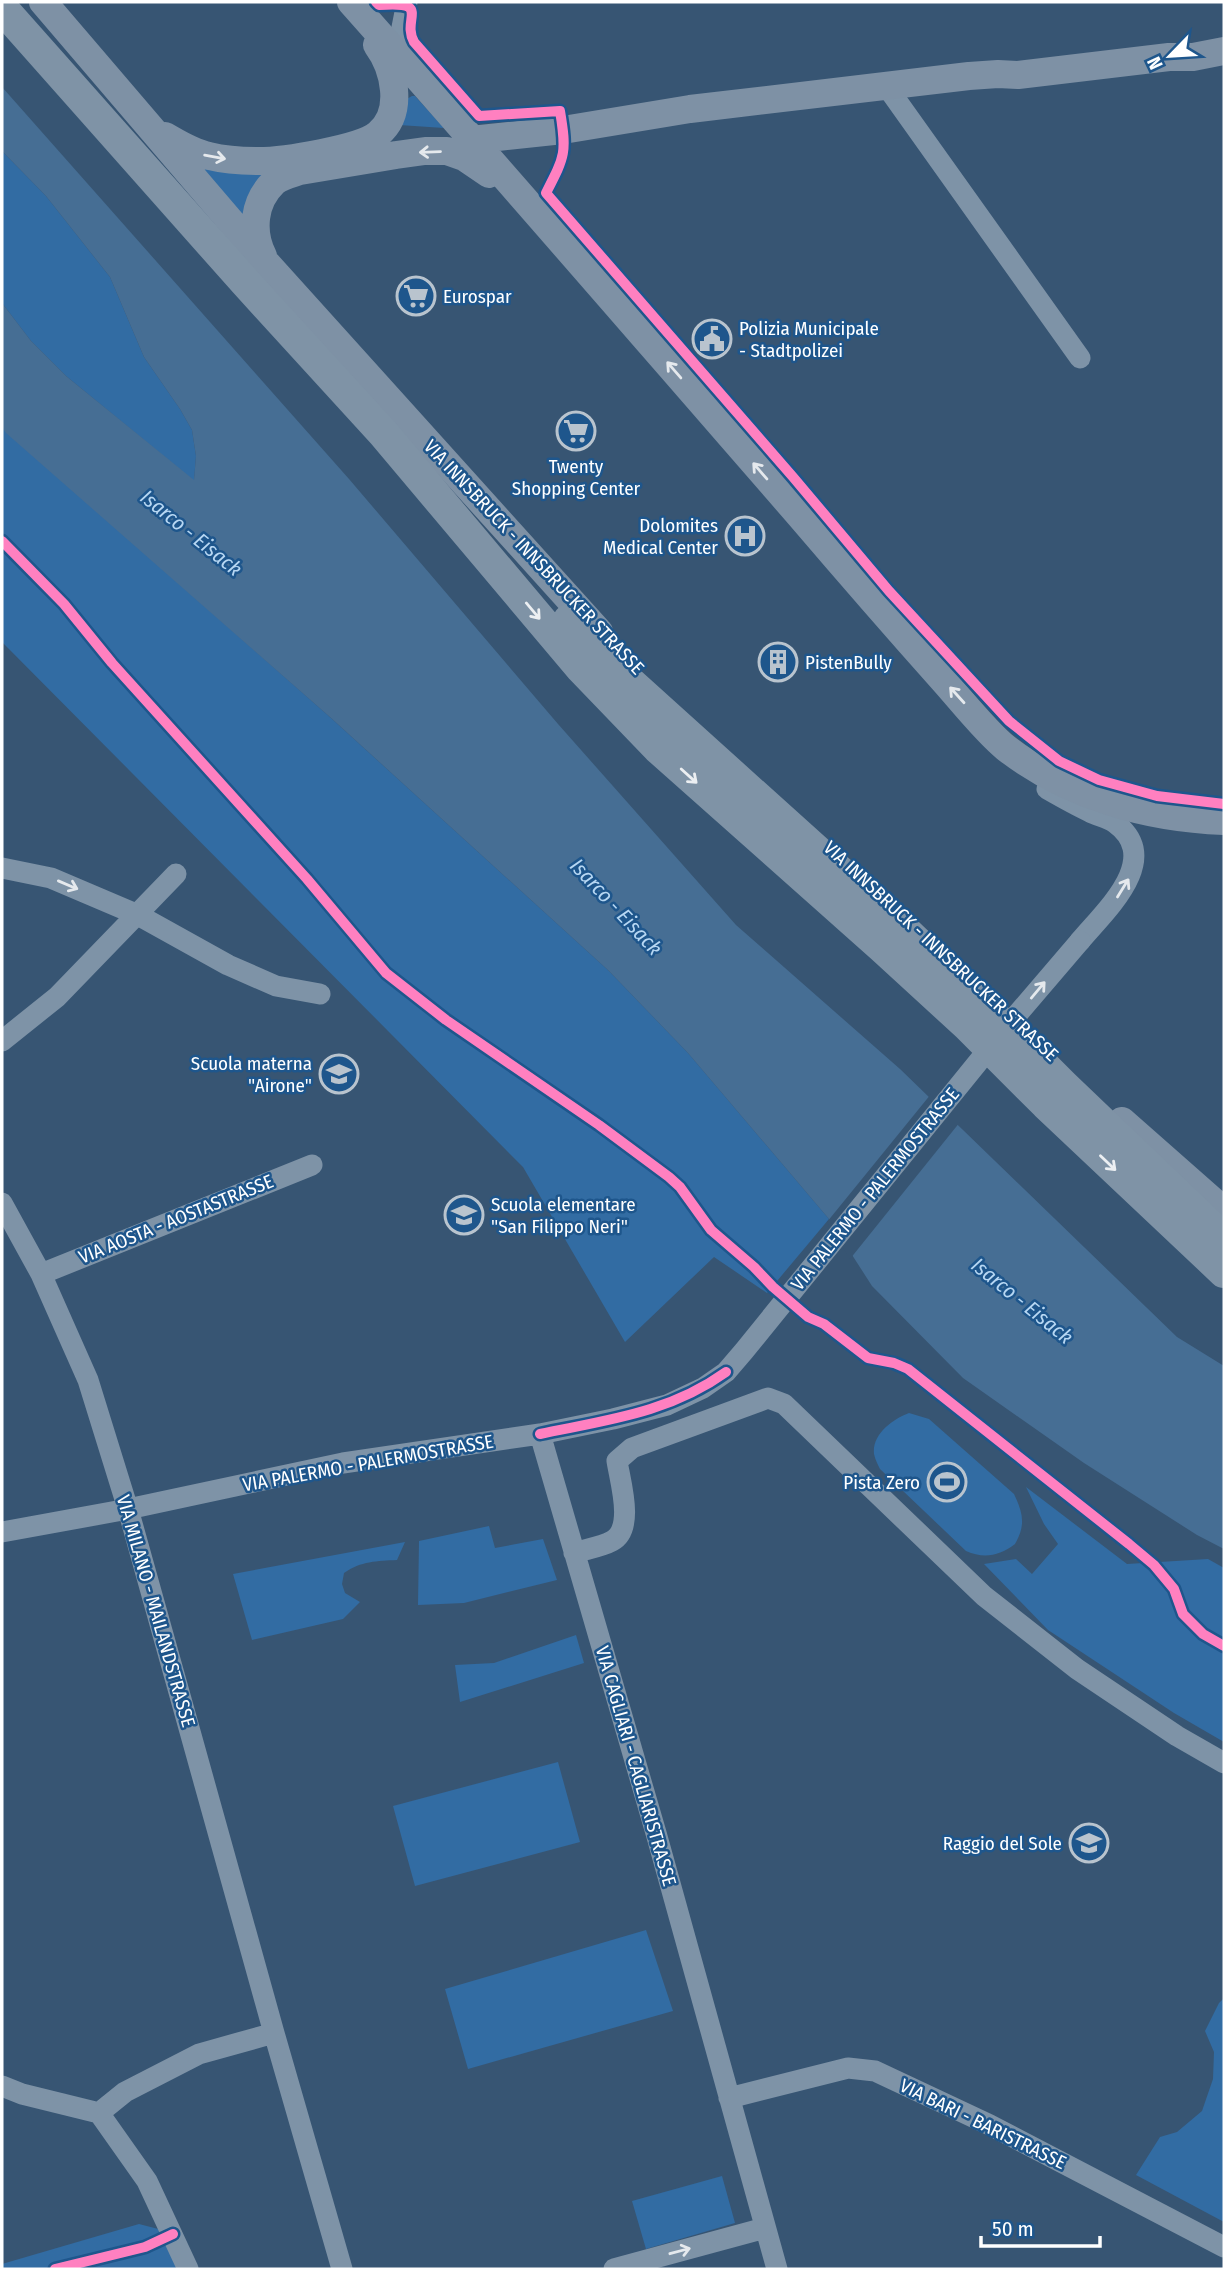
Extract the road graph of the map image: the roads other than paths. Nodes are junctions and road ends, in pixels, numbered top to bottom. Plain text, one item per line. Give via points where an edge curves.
1 (22, 2) edge
2 (43, 2) edge
3 (407, 2) edge
4 (351, 3) edge
5 (2, 8) edge
6 (1224, 51) edge
7 (397, 53) junction
8 (1193, 57) junction
9 (1224, 63) edge
10 (887, 87) junction
11 (153, 130) junction
12 (532, 133) junction
13 (471, 140) junction
14 (530, 205) junction
15 (267, 264) junction
16 (1080, 358) dead end
17 (1003, 746) junction
18 (1224, 821) edge
19 (2, 868) edge
20 (176, 874) dead end
21 (859, 874) junction
22 (138, 915) junction
23 (320, 994) dead end
24 (2, 1041) edge
25 (1000, 1044) junction
26 (1137, 1135) junction
27 (312, 1164) dead end
28 (2, 1203) edge
29 (1224, 1211) edge
30 (1224, 1239) edge
31 (1224, 1272) edge
32 (41, 1274) junction
33 (540, 1434) junction
34 (128, 1509) junction
35 (2, 1532) edge
36 (574, 1553) junction
37 (1224, 1763) edge
38 (274, 2033) junction
39 (2, 2086) edge
40 (729, 2098) junction
41 (99, 2113) junction
42 (765, 2228) junction
43 (1224, 2247) edge
44 (188, 2269) edge
45 (342, 2269) edge
46 (614, 2269) edge
47 (777, 2269) edge

1 - 30 highway, bridge via 397,419 596,652 900,926
2 - 11 main road, VIA INNSBRUCK - INNSBRUCKER STRASSE
3 - 7 street
4 - 7 main road
11 -> 4 main road via 207,156 260,161 354,146 379,134 391,115 392,72
5 -> 31 highway, bridge via 383,433 580,668 650,740 957,1017
6 - 8 main road
7 - 13 main road
8 - 9 main road
8 - 10 main road
10 - 12 main road
10 - 16 street
11 - 15 main road, VIA INNSBRUCK - INNSBRUCKER STRASSE
12 - 13 main road
12 - 14 main road via 516,166
13 - 14 main road
14 -> 15 main road via 479,166 447,152 425,151 300,171 274,182 263,196 254,222 256,242
17 -> 14 main road
15 - 21 main road, VIA INNSBRUCK - INNSBRUCKER STRASSE via 616,651
17 - 18 main road via 1070,788 1112,803
25 -> 17 street, VIA PALERMO - PALERMOSTRASSE, bridge via 1124,889 1134,859 1125,832 1017,770
19 -> 22 street via 51,878
20 - 22 street
21 - 25 main road via 876,915 921,968
21 - 26 main road, VIA INNSBRUCK - INNSBRUCKER STRASSE
22 - 23 street via 276,986
22 - 24 street via 57,998
25 - 26 main road via 1077,1115
25 - 33 street, VIA PALERMO - PALERMOSTRASSE via 726,1372 667,1405
26 - 29 main road, VIA INNSBRUCK - INNSBRUCKER STRASSE
27 - 32 street, VIA AOSTA - AOSTASTRASSE
28 - 32 street, VIA MILANO - MAILANDSTRASSE
32 - 34 street, VIA MILANO - MAILANDSTRASSE via 88,1380
33 - 34 street, VIA PALERMO - PALERMOSTRASSE via 343,1463
33 - 36 street, VIA CAGLIARI - CAGLIARISTRASSE
34 - 35 street, VIA PALERMO - PALERMOSTRASSE
34 - 38 street, VIA MILANO - MAILANDSTRASSE
36 - 37 street via 614,1541 623,1529 625,1511 617,1461 632,1448 768,1398 784,1404 984,1596 1077,1669
36 - 40 street, VIA CAGLIARI - CAGLIARISTRASSE
38 - 41 street via 199,2054 125,2092
38 - 45 street, VIA MILANO - MAILANDSTRASSE
39 - 41 street
40 - 42 street, VIA CAGLIARI - CAGLIARISTRASSE
40 - 43 street, VIA BARI - BARISTRASSE via 848,2068 875,2071 990,2125
41 - 44 street via 147,2180
46 -> 42 street
42 - 47 street, VIA CAGLIARI - CAGLIARISTRASSE

